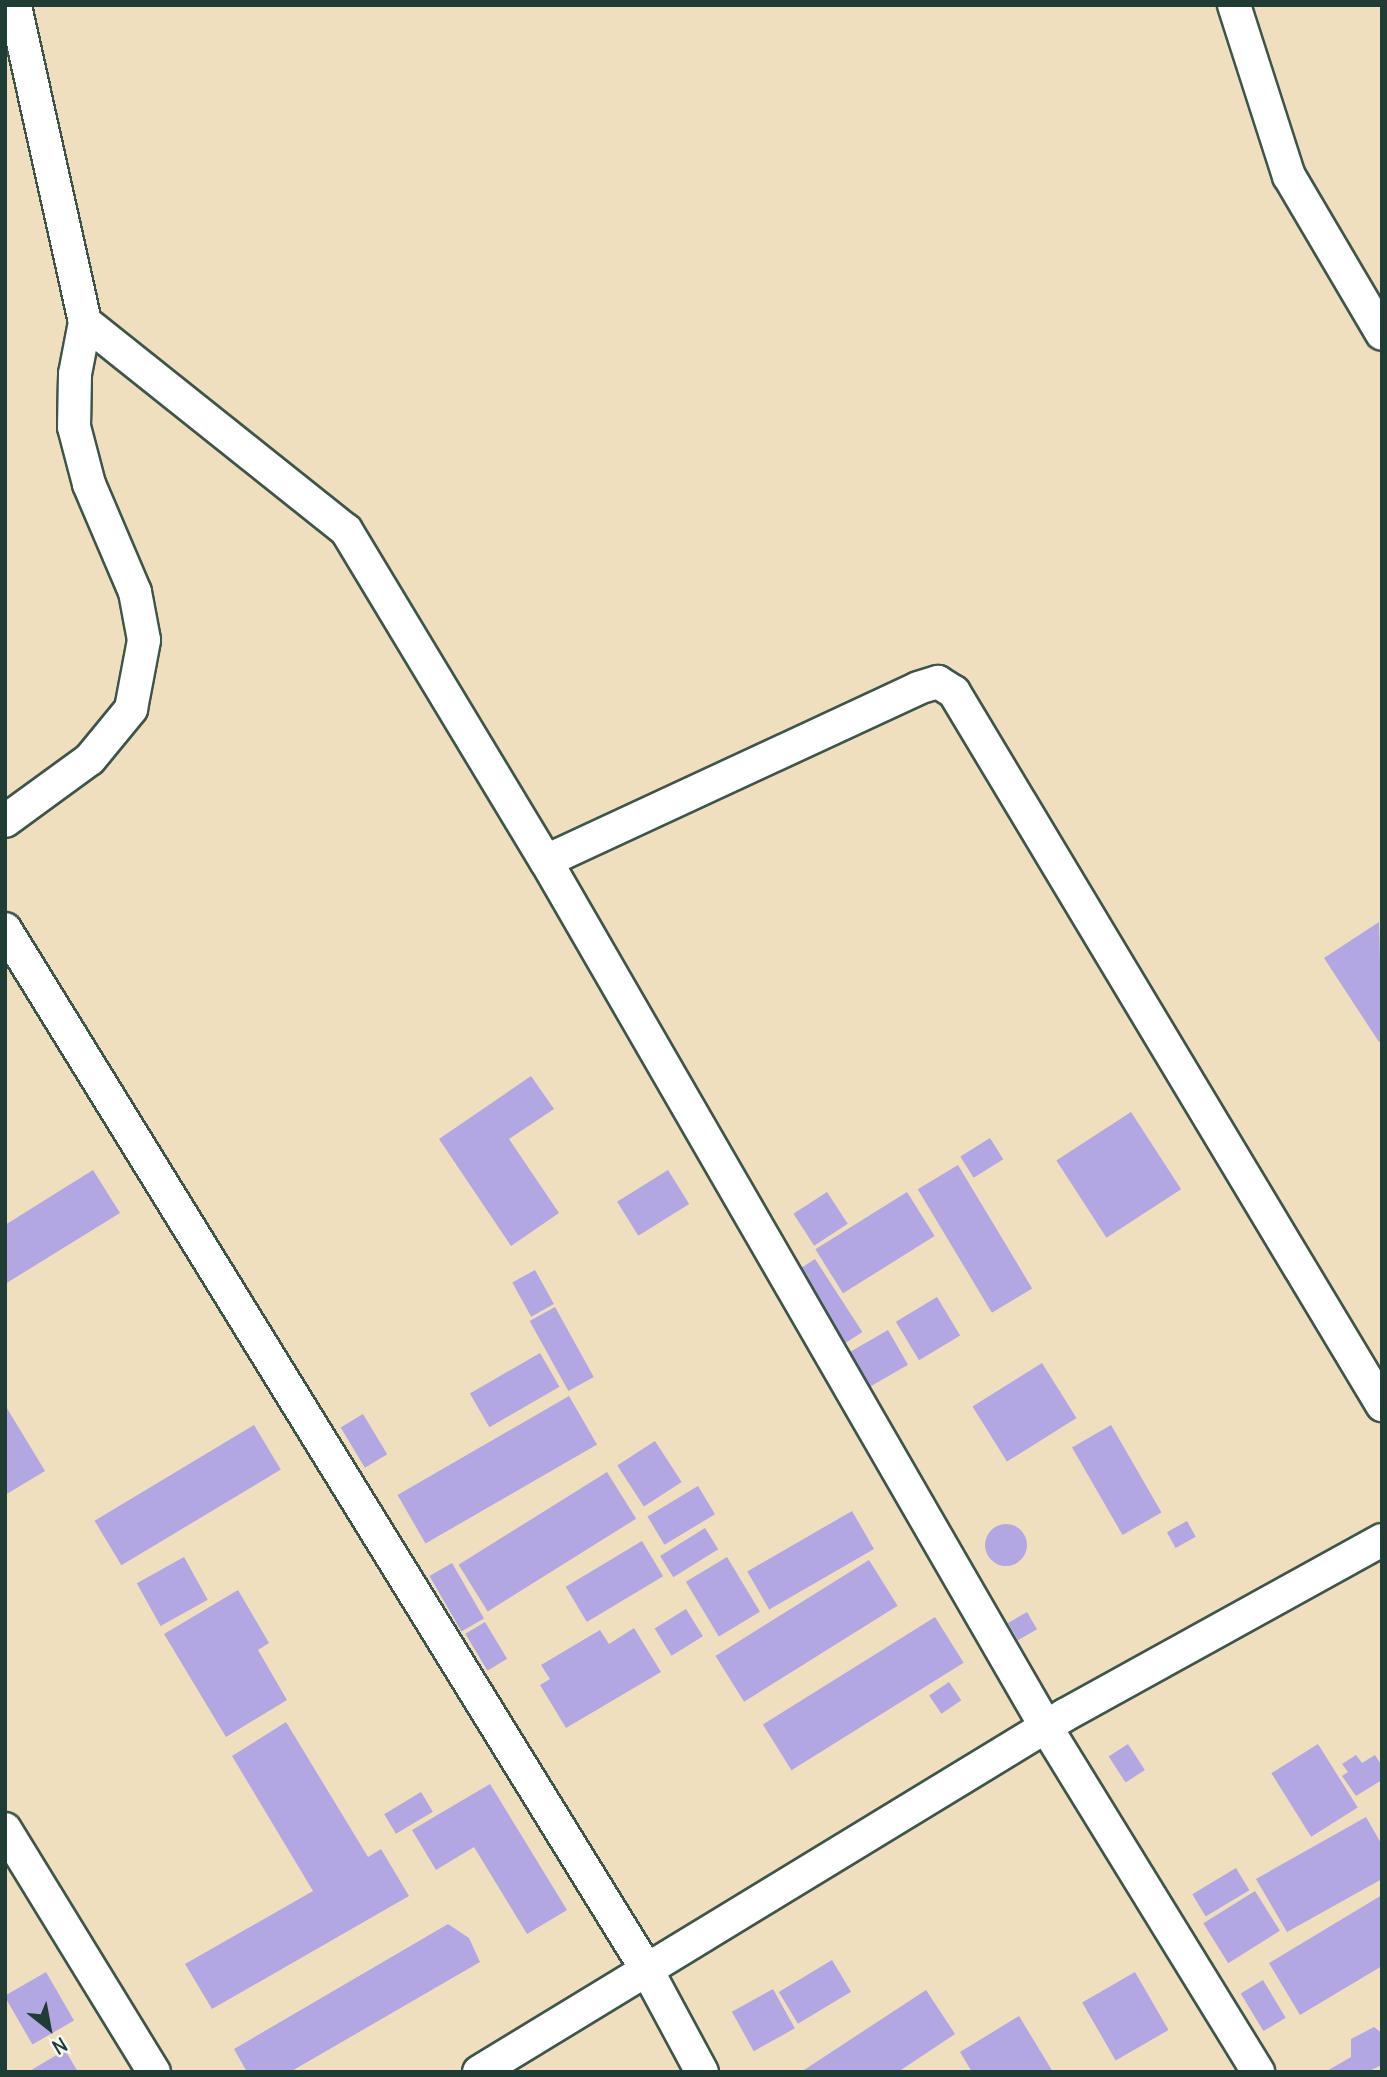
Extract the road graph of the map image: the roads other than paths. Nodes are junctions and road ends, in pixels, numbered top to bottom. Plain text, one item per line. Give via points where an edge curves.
1 (15, 5) edge
2 (1234, 5) edge
3 (85, 323) junction
4 (1382, 334) edge
5 (5, 821) edge
6 (546, 861) junction
7 (5, 929) edge
8 (1382, 1405) edge
9 (1382, 1540) edge
10 (1046, 1727) junction
11 (5, 1829) edge
12 (647, 1970) junction
13 (154, 2072) edge
14 (479, 2072) edge
15 (702, 2072) edge
16 (1258, 2072) edge

1 - 3 street
2 - 4 street via 1289,176
3 - 5 street via 75,374 75,427 89,484 135,592 144,640 131,709 90,759
3 - 6 street via 346,530
6 - 8 street via 939,682 954,692
6 - 10 street
7 - 12 street
9 - 10 street
10 - 12 street
10 - 16 street
11 - 13 street
12 - 14 street
12 - 15 street

